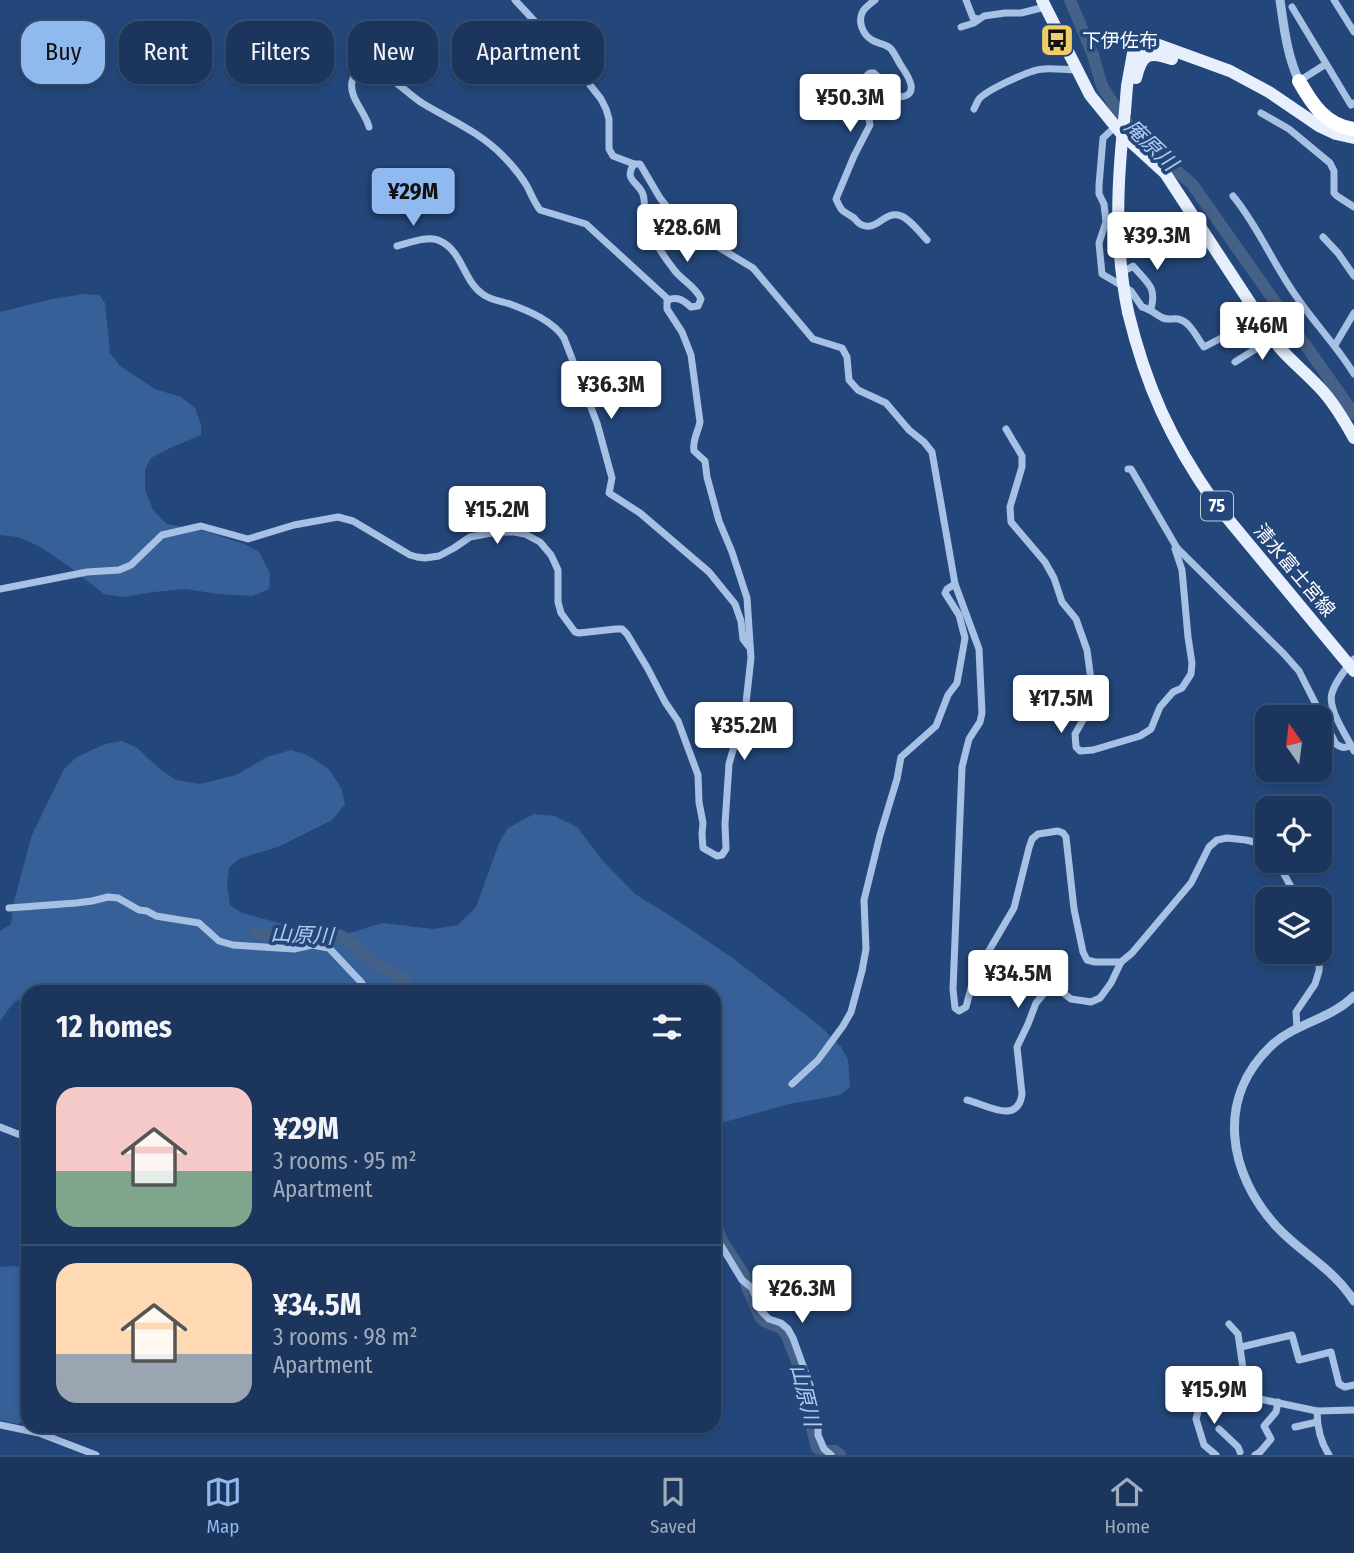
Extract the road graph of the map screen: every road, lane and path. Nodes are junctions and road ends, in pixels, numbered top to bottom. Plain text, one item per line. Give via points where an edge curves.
1 (515, 0) edge
2 (875, 0) edge
3 (966, 0) edge
4 (1280, 0) edge
5 (1334, 0) edge
6 (1044, 3) edge
7 (1292, 7) dead end
8 (978, 19) junction
9 (961, 27) dead end
10 (1354, 32) edge
11 (1326, 64) junction
12 (1077, 70) junction
13 (1298, 82) junction
14 (1267, 95) junction
15 (1354, 103) edge
16 (974, 108) dead end
17 (1261, 113) dead end
18 (1354, 123) edge
19 (369, 127) dead end
20 (1115, 127) junction
21 (1354, 129) edge
22 (1354, 138) edge
23 (1354, 146) edge
24 (634, 164) junction
25 (1233, 196) dead end
26 (1354, 207) edge
27 (1323, 237) dead end
28 (927, 240) dead end
29 (397, 246) dead end
30 (1128, 268) dead end
31 (1354, 276) edge
32 (669, 300) junction
33 (1151, 309) junction
34 (1354, 313) edge
35 (1260, 318) junction
36 (1273, 338) junction
37 (1335, 345) junction
38 (1235, 362) dead end
39 (1354, 374) edge
40 (1006, 429) dead end
41 (1354, 438) edge
42 (1128, 469) dead end
43 (1177, 548) junction
44 (955, 584) junction
45 (0, 589) edge
46 (750, 648) junction
47 (1352, 665) edge
48 (1353, 748) edge
49 (1255, 842) edge
50 (9, 908) dead end
51 (1121, 962) junction
52 (1319, 964) edge
53 (363, 985) edge
54 (1354, 996) edge
55 (1297, 1028) junction
56 (792, 1084) dead end
57 (967, 1100) dead end
58 (0, 1128) edge
59 (21, 1136) edge
60 (721, 1245) edge
61 (1354, 1301) edge
62 (1229, 1324) dead end
63 (1241, 1347) junction
64 (1180, 1381) dead end
65 (1354, 1385) edge
66 (1250, 1397) junction
67 (1278, 1402) junction
68 (1200, 1404) junction
69 (1354, 1410) edge
70 (1317, 1411) junction
71 (1317, 1422) junction
72 (0, 1425) edge
73 (1295, 1427) dead end
74 (21, 1429) edge
75 (1219, 1429) dead end
76 (39, 1433) edge
77 (1239, 1454) edge
78 (96, 1455) edge
79 (831, 1455) edge
80 (1216, 1455) edge
81 (1255, 1455) edge
82 (1329, 1455) edge

1 - 24 street via 601,99 613,156
2 - 28 street via 864,9 862,28 873,41 890,47 908,75 911,90 900,97 874,73 864,78 870,125 836,199 841,210 860,225 876,225 897,214
3 - 8 street
4 - 13 street
5 - 10 street
6 - 8 street via 1021,13
6 - 12 main road
7 - 11 street
8 - 9 street
11 - 13 street
11 - 15 street via 1351,105
12 - 16 street via 1043,69 1015,77 989,91
12 - 20 main road
13 - 18 highway via 1333,115
13 - 21 highway via 1325,117
14 - 22 main road, 清水富士宮線 / 75 via 1319,126
14 - 23 main road, 清水富士宮線 / 75 via 1315,132
14 - 47 main road, 清水富士宮線 / 75, bridge via 1230,71 1153,43 1133,53 1117,209 1121,269 1145,374 1181,452 1214,502
17 - 26 street via 1330,163 1334,193
19 - 32 street via 352,91 354,76 363,70 385,75 422,103 469,129 502,155 540,210 586,224
20 - 33 street via 1103,138 1098,186 1106,222 1099,243 1102,274 1131,291 1142,307
20 - 35 main road via 1165,173
24 - 32 street via 630,175 642,191 646,224 677,274 701,299 698,306 691,307 681,299
24 - 44 street via 640,164 676,218 753,268 813,339 842,348 849,380 858,390 886,402 932,452
25 - 37 street via 1295,295
27 - 31 street
29 - 46 street via 442,241 485,296 558,329 597,424 612,478 609,493 640,513 709,572 735,604 743,639
30 - 33 street via 1133,266 1152,288
32 - 46 street via 667,309 682,332 695,379 700,422 694,451 705,461 719,521 741,575
33 - 35 street via 1163,318 1184,321 1204,348
34 - 37 street
35 - 36 main road
36 - 38 street
36 - 41 main road via 1320,387
37 - 39 street
40 - 43 street via 1022,456 1011,522 1045,562 1087,650 1093,695 1076,734 1080,751 1102,748 1151,729 1160,707 1191,674
42 - 43 street
43 - 48 street via 1299,671 1336,744
44 - 51 street via 979,649 982,713 962,766 955,1009 966,1007 974,976 1014,908 1029,848 1038,834 1058,831 1066,837 1074,909 1087,960
44 - 56 street via 945,593 959,615 965,638 957,683 936,726 901,757 864,900 866,949 851,1012 818,1060
45 - 46 street via 119,570 131,565 162,535 201,526 248,539 338,517 410,555 425,558 439,556 470,537 524,534 540,542 551,555 558,570 561,613 575,632 622,629 628,634 678,721 698,775 703,848 717,856 726,849 729,764 744,721
47 - 48 street via 1331,694 1331,704
49 - 51 street via 1227,838 1209,847 1191,883
50 - 53 street via 118,898 156,916 199,923 219,941 233,945 329,948
51 - 57 street via 1100,998 1091,1002 1070,999 1057,988 1046,991 1036,1003 1017,1047 1022,1094 1016,1108 995,1110
52 - 55 street via 1315,984 1296,1012
54 - 55 street
55 - 61 street via 1270,1047 1243,1084 1235,1114 1237,1153 1251,1192 1267,1216 1330,1272
58 - 59 street
60 - 79 street via 752,1288 761,1311 781,1323 793,1338 815,1399 818,1435
62 - 63 street
63 - 65 street via 1292,1335 1299,1360 1331,1352 1339,1384
63 - 66 street
64 - 68 street via 1194,1391
66 - 67 street
66 - 68 street via 1211,1409
67 - 70 street
67 - 81 street via 1264,1426 1271,1439
68 - 80 street via 1196,1419 1204,1445
69 - 70 street
70 - 71 street
71 - 73 street
71 - 82 street
72 - 74 street
75 - 77 street via 1238,1447
76 - 78 street

